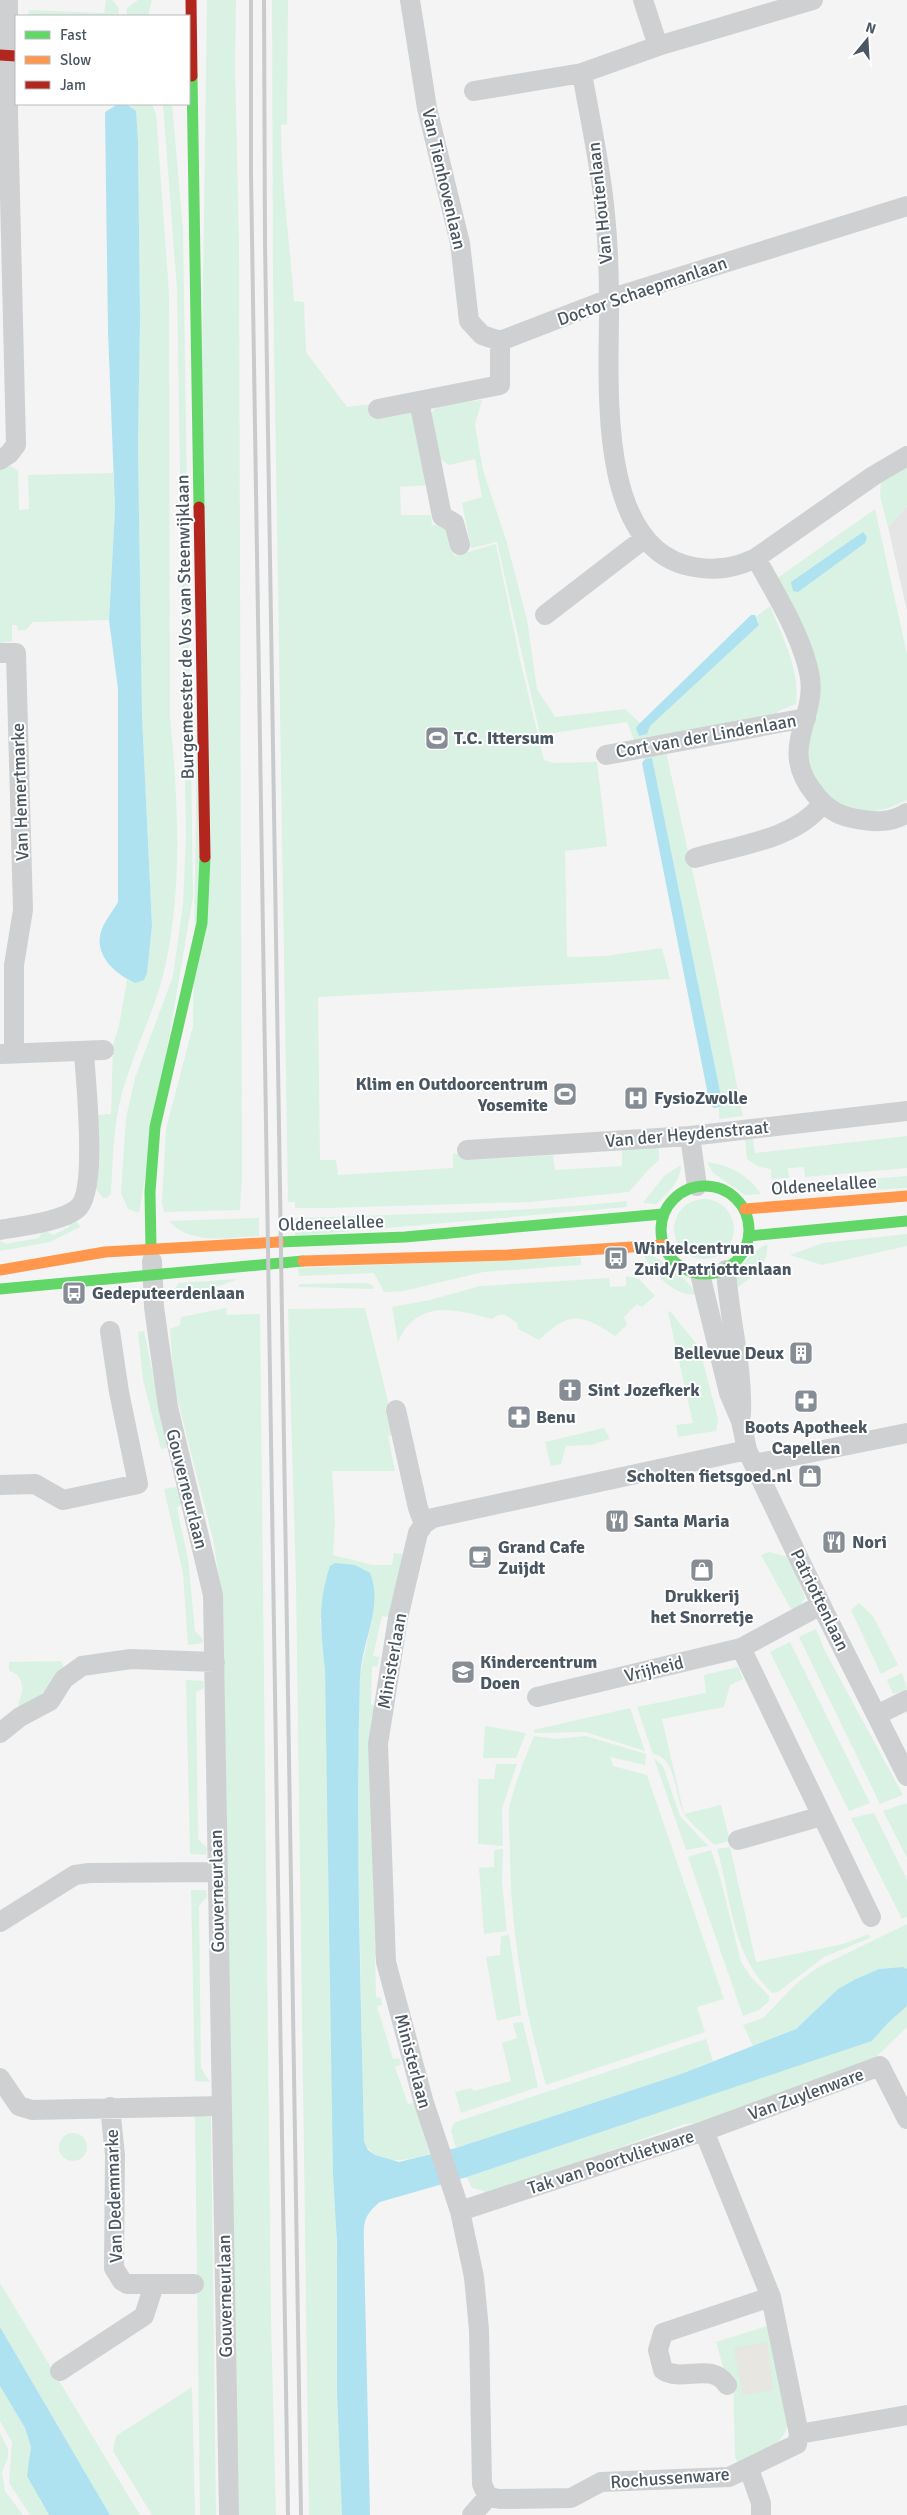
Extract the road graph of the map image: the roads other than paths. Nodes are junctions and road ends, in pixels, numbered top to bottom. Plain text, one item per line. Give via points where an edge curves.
1 (191, 0) edge
2 (410, 0) edge
3 (643, 0) edge
4 (814, 0) edge
5 (6, 3) edge
6 (658, 46) junction
7 (190, 54) edge
8 (8, 56) edge
9 (582, 73) junction
10 (474, 90) dead end
11 (4, 114) edge
12 (907, 206) edge
13 (6, 269) edge
14 (609, 300) junction
15 (500, 341) junction
16 (419, 401) junction
17 (378, 409) dead end
18 (907, 456) edge
19 (0, 460) edge
20 (645, 538) junction
21 (460, 545) dead end
22 (756, 558) junction
23 (545, 616) dead end
24 (0, 653) edge
25 (806, 718) junction
26 (606, 755) dead end
27 (822, 804) junction
28 (907, 813) edge
29 (695, 858) dead end
30 (8, 947) edge
31 (104, 1050) dead end
32 (84, 1051) junction
33 (7, 1053) edge
34 (907, 1111) edge
35 (690, 1136) junction
36 (467, 1150) dead end
37 (697, 1186) junction
38 (907, 1196) edge
39 (744, 1209) junction
40 (663, 1214) junction
41 (907, 1221) edge
42 (0, 1230) edge
43 (749, 1236) junction
44 (663, 1245) junction
45 (151, 1248) junction
46 (0, 1270) edge
47 (726, 1270) junction
48 (152, 1274) junction
49 (700, 1274) junction
50 (0, 1289) edge
51 (110, 1331) dead end
52 (396, 1410) dead end
53 (741, 1421) junction
54 (907, 1433) edge
55 (751, 1457) junction
56 (0, 1485) edge
57 (424, 1524) junction
58 (821, 1604) junction
59 (741, 1648) junction
60 (215, 1662) junction
61 (537, 1697) dead end
62 (907, 1700) edge
63 (877, 1715) junction
64 (0, 1734) edge
65 (907, 1776) edge
66 (822, 1816) junction
67 (738, 1840) dead end
68 (217, 1872) junction
69 (871, 1917) dead end
70 (0, 1922) edge
71 (0, 2078) edge
72 (222, 2106) junction
73 (110, 2107) junction
74 (907, 2119) edge
75 (704, 2131) junction
76 (460, 2211) junction
77 (194, 2284) dead end
78 (154, 2285) junction
79 (771, 2298) junction
80 (60, 2371) dead end
81 (727, 2385) dead end
82 (907, 2416) edge
83 (800, 2434) junction
84 (749, 2469) junction
85 (488, 2497) junction
86 (571, 2507) edge
87 (228, 2515) edge
88 (472, 2515) edge
89 (761, 2515) edge

1 - 7 street, Burgemeester de Vos van Steenwijklaan
2 - 15 street, Van Tienhovenlaan via 427,108 460,243 469,321 482,335
3 - 6 street
4 - 6 street
5 - 8 street
6 - 9 street
7 - 45 street, Burgemeester de Vos van Steenwijklaan via 205,858 202,923 155,1127 150,1192
8 - 11 street
9 - 10 street
9 - 14 street, Van Houtenlaan via 605,213
11 - 13 street
12 - 14 street, Doctor Schaepmanlaan
13 - 19 street via 16,445
14 - 15 street, Doctor Schaepmanlaan
14 - 20 street, Van Houtenlaan via 610,445 630,514
15 - 16 street via 500,385
16 - 17 street
16 - 21 street via 442,516 454,523
18 - 22 street, Van Houtenlaan
20 - 22 street, Van Houtenlaan via 663,555 681,565 720,569 738,567
20 - 23 street
22 - 25 street, Cort van der Lindenlaan via 795,631 809,669 810,694
24 - 30 street, Van Hemertmarke via 16,653 23,910
25 - 26 street, Cort van der Lindenlaan
25 - 27 street, Cort van der Lindenlaan via 800,732 798,759 810,788
27 - 28 street, Cort van der Lindenlaan via 848,818 868,822 895,820
27 - 29 street via 813,816 786,832
30 - 33 street, Van Hemertmarke via 14,964
31 - 32 street, Van Hemertmarke
32 - 33 street, Van Hemertmarke
32 - 42 street via 90,1174 86,1196 78,1209 41,1223
34 - 35 street, Van der Heydenstraat
35 - 36 street, Van der Heydenstraat
35 - 37 street
37 - 39 street via 716,1187 733,1195
37 - 40 street via 683,1191
38 - 39 street, Oldeneelallee
39 - 43 street via 749,1222
40 - 44 street via 660,1230
40 - 45 street, Oldeneelallee via 406,1237
41 - 43 street
43 - 47 street via 745,1250
44 - 48 street via 508,1256 275,1263
44 - 49 street via 677,1265
45 - 46 street, Oldeneelallee via 105,1252
45 - 48 street, Gouverneurlaan
47 - 49 street
47 - 53 street, Patriottenlaan via 728,1304 742,1390
48 - 50 street
48 - 60 street, Gouverneurlaan via 168,1407 213,1595
49 - 53 street, Patriottenlaan via 728,1393
51 - 56 street via 138,1484 63,1500 36,1484
52 - 57 street
53 - 55 street, Patriottenlaan
54 - 55 street
55 - 57 street via 433,1518
55 - 58 street, Patriottenlaan
57 - 76 street, Ministerlaan via 418,1533 398,1618 378,1744 386,1962 438,2149
58 - 59 street, Vrijheid
58 - 63 street, Patriottenlaan
59 - 61 street, Vrijheid
59 - 66 street
60 - 64 street via 131,1659 82,1666 64,1679 50,1701 20,1717
60 - 68 street, Gouverneurlaan
62 - 63 street
63 - 65 street, Patriottenlaan
66 - 67 street
66 - 69 street
68 - 70 street via 75,1875
68 - 72 street, Gouverneurlaan
71 - 73 street, Van Dedemmarke via 20,2106 32,2110
72 - 73 street, Van Dedemmarke
72 - 87 street, Gouverneurlaan
73 - 78 street, Van Dedemmarke via 115,2155 114,2268 127,2284
74 - 75 street, Van Zuylenware via 880,2066
75 - 76 street, Tak van Poortvlietware
75 - 79 street, Tak van Poortvlietware
76 - 85 street, Ministerlaan via 478,2304 482,2484
77 - 78 street, Van Dedemmarke
78 - 80 street via 144,2316
79 - 81 street via 664,2332 658,2350 663,2370 669,2374 711,2372 722,2377
79 - 83 street, Tak van Poortvlietware
82 - 83 street
83 - 84 street, Rochussenware via 797,2444
84 - 86 street, Rochussenware via 729,2477 601,2482
84 - 89 street via 761,2503
85 - 86 street
85 - 88 street

